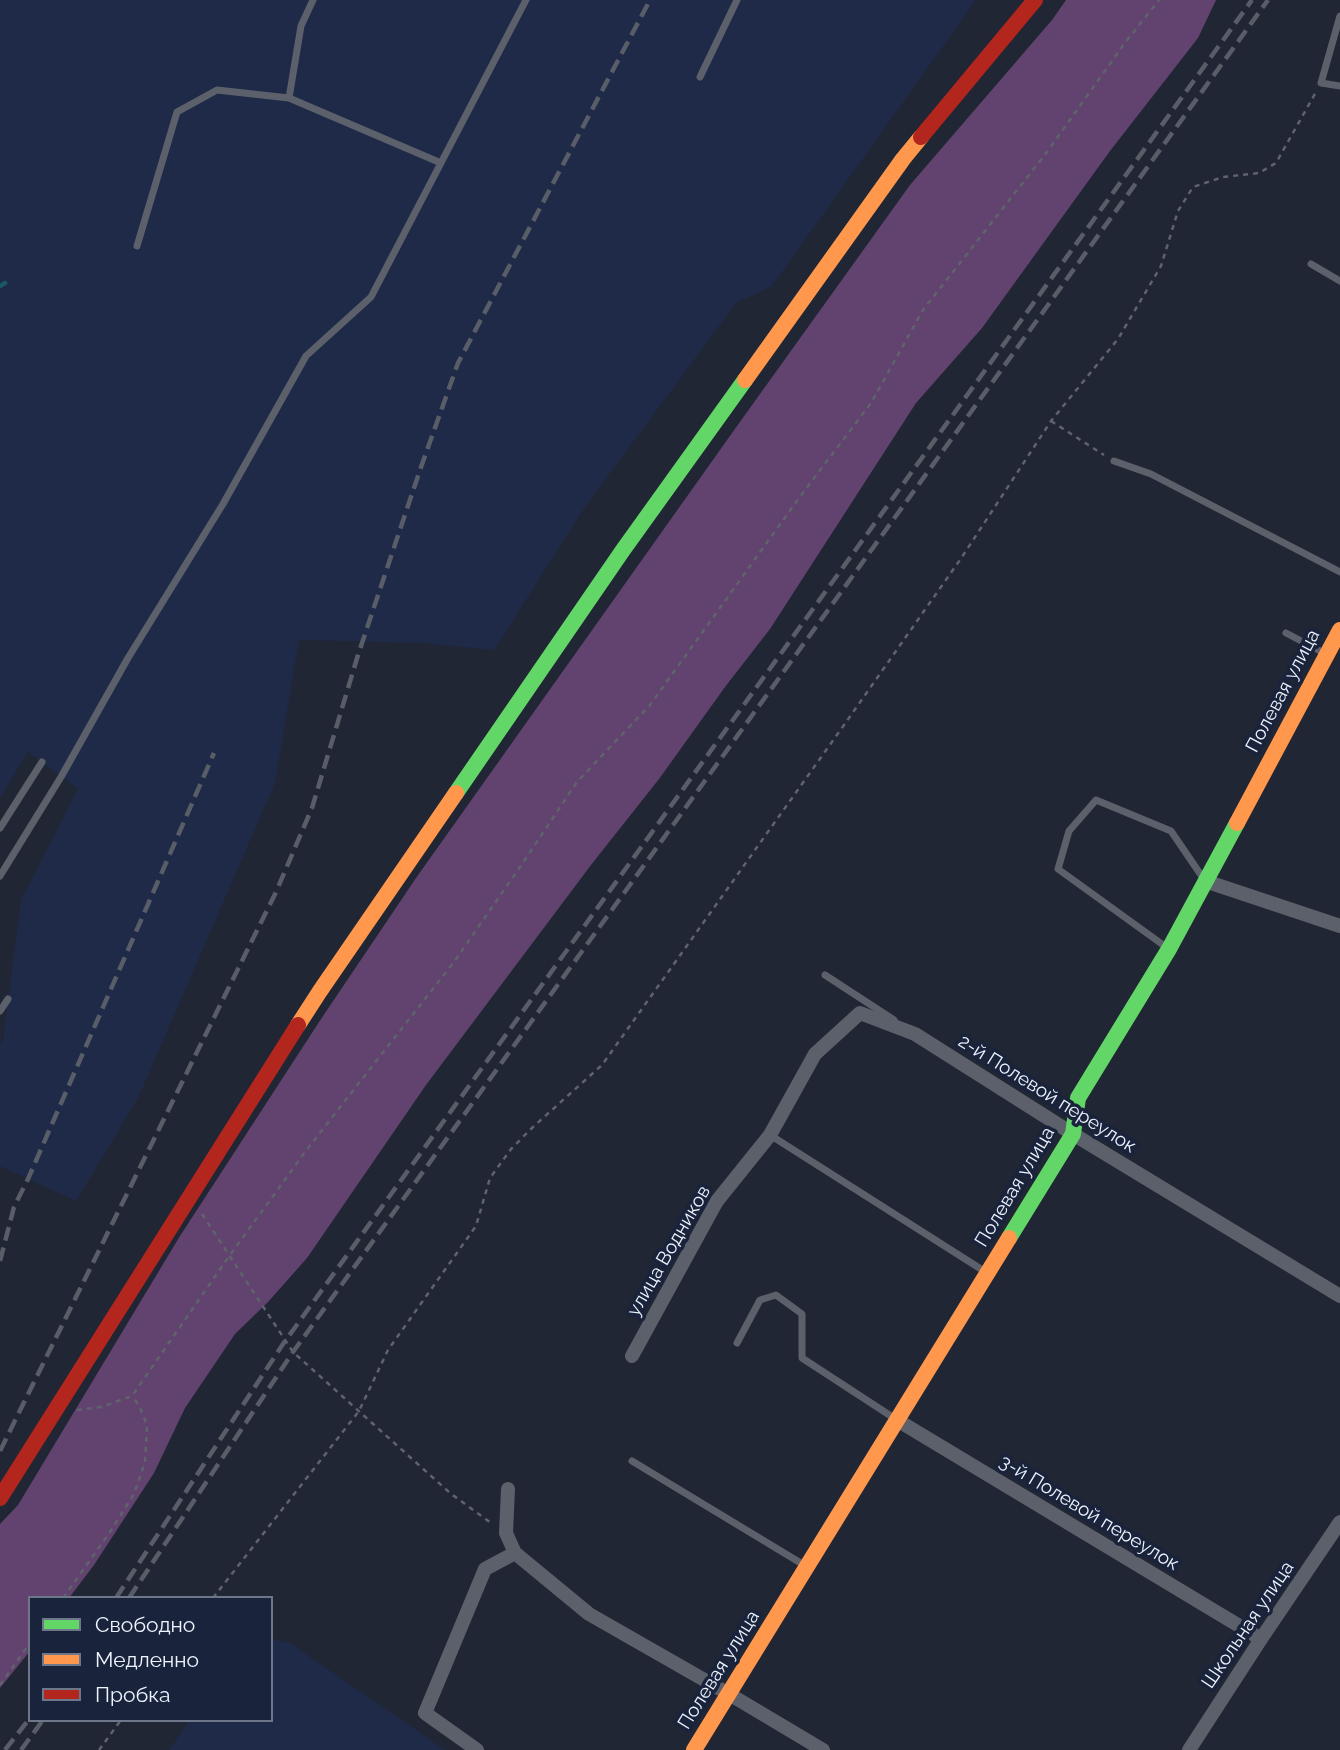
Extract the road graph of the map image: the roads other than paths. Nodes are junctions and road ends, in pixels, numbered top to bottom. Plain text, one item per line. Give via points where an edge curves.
1 (313, 0) edge
2 (526, 0) edge
3 (737, 0) edge
4 (1035, 0) edge
5 (1340, 16) edge
6 (700, 77) dead end
7 (1340, 86) edge
8 (289, 98) junction
9 (441, 163) junction
10 (137, 247) dead end
11 (1311, 264) dead end
12 (1340, 281) edge
13 (1114, 461) road end
14 (1340, 572) edge
15 (1340, 630) edge
16 (1286, 633) dead end
17 (1328, 655) junction
18 (41, 762) dead end
19 (0, 828) edge
20 (0, 876) edge
21 (1205, 881) junction
22 (1340, 926) edge
23 (1169, 949) junction
24 (825, 975) dead end
25 (8, 999) dead end
26 (0, 1011) edge
27 (915, 1034) junction
28 (1073, 1134) junction
29 (769, 1135) junction
30 (988, 1273) junction
31 (1340, 1296) edge
32 (737, 1343) dead end
33 (632, 1356) dead end
34 (897, 1420) junction
35 (632, 1461) dead end
36 (508, 1489) dead end
37 (0, 1498) edge
38 (1340, 1522) edge
39 (515, 1553) junction
40 (807, 1567) junction
41 (1261, 1639) junction
42 (729, 1694) junction
43 (477, 1750) edge
44 (694, 1750) edge
45 (822, 1750) edge
46 (1189, 1750) edge

1 - 8 lane via 301,26
2 - 9 lane
3 - 6 lane
4 - 37 street via 903,159 631,539 320,991
5 - 7 lane via 1321,83
8 - 9 lane
8 - 10 lane via 217,90 177,112
9 - 20 lane via 371,297 306,356 223,504
11 - 12 lane
13 - 14 lane via 1151,474
15 - 17 street, Полевая улица
16 - 17 lane
17 - 21 street, Полевая улица
18 - 19 lane
21 - 22 street
21 - 23 street, Полевая улица
21 - 23 lane via 1171,831 1096,800 1069,831 1058,869
23 - 28 street, Полевая улица via 1078,1098
24 - 27 lane
25 - 26 lane
27 - 28 street, 2-й Полевой переулок
27 - 29 street, 2-й Полевой переулок via 860,1013 815,1054
28 - 30 street, Полевая улица
28 - 31 street, 2-й Полевой переулок
29 - 30 lane
29 - 33 street, улица Водников via 717,1201
30 - 34 street, Полевая улица
32 - 34 lane via 760,1300 776,1295 802,1314 802,1358
34 - 40 street, Полевая улица
34 - 41 street, 3-й Полевой переулок
35 - 40 lane
36 - 39 street via 506,1533
38 - 41 street, Школьная улица
39 - 42 street via 589,1614
39 - 43 street via 485,1569 425,1713
40 - 42 street, Полевая улица
41 - 46 street, Школьная улица
42 - 44 street, Полевая улица
42 - 45 street

